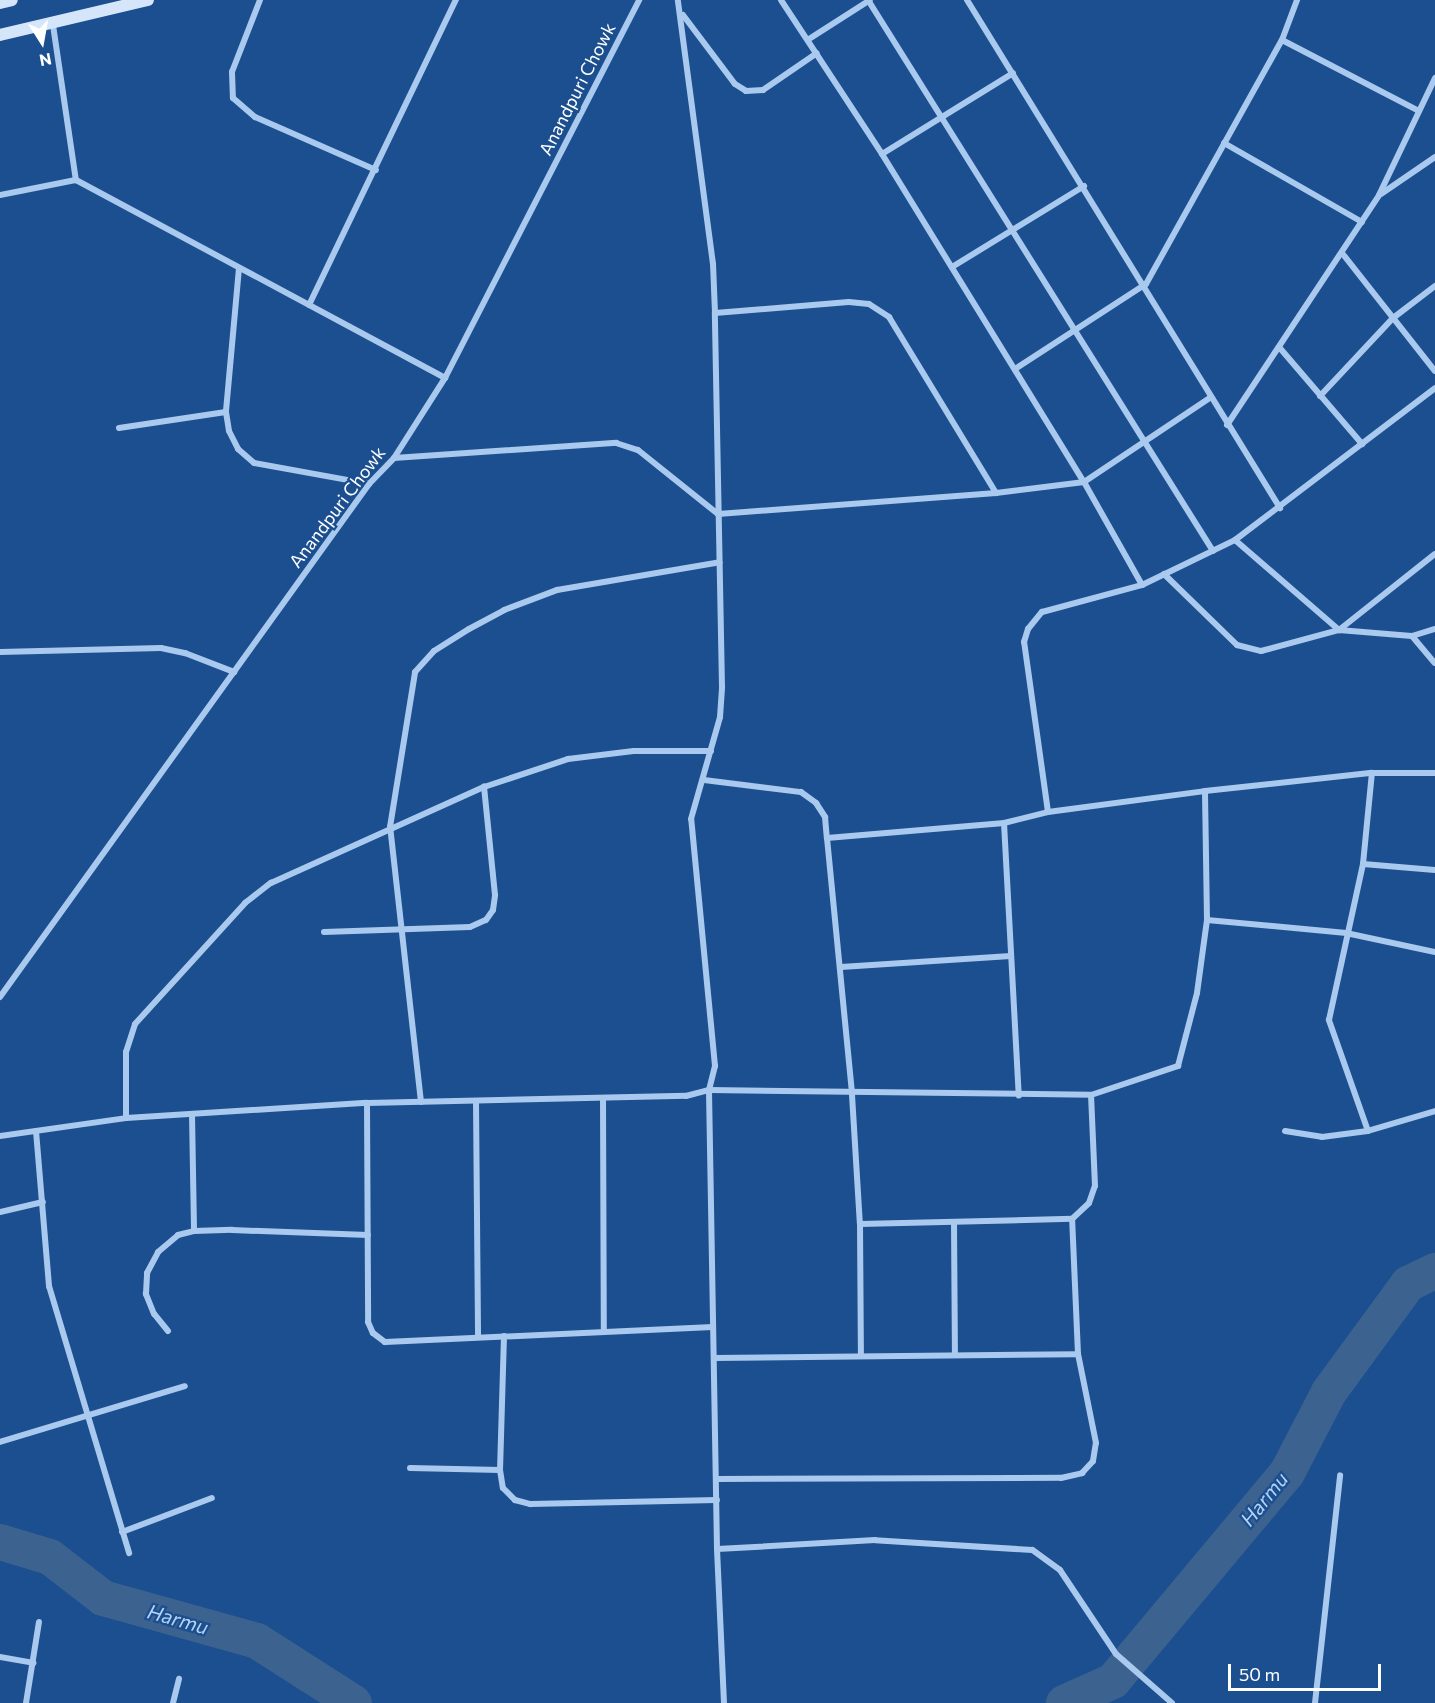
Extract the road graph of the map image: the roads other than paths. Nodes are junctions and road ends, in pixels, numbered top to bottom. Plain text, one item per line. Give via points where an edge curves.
1 (12, 0) edge
2 (148, 0) edge
3 (260, 0) edge
4 (456, 0) edge
5 (639, 0) edge
6 (678, 0) edge
7 (781, 0) edge
8 (870, 0) edge
9 (967, 0) edge
10 (1297, 0) edge
11 (0, 3) edge
12 (682, 13) junction
13 (53, 25) junction
14 (0, 36) edge
15 (809, 39) junction
16 (1282, 40) junction
17 (817, 53) junction
18 (1013, 73) junction
19 (1435, 78) edge
20 (1419, 111) junction
21 (941, 117) junction
22 (1224, 143) junction
23 (882, 153) junction
24 (1435, 157) edge
25 (376, 170) junction
26 (76, 180) junction
27 (1084, 186) junction
28 (0, 195) edge
29 (1379, 195) junction
30 (1362, 222) junction
31 (1012, 230) junction
32 (1342, 253) junction
33 (239, 267) junction
34 (952, 267) junction
35 (1146, 284) junction
36 (1435, 286) edge
37 (309, 305) junction
38 (715, 313) junction
39 (1393, 318) junction
40 (1075, 330) junction
41 (1279, 347) junction
42 (1015, 369) junction
43 (1435, 371) edge
44 (445, 378) junction
45 (1435, 388) edge
46 (1320, 396) junction
47 (1211, 397) junction
48 (226, 412) junction
49 (1227, 425) junction
50 (119, 428) dead end
51 (1145, 442) junction
52 (1362, 444) junction
53 (394, 458) junction
54 (1084, 482) junction
55 (369, 484) junction
56 (996, 493) junction
57 (1280, 508) junction
58 (718, 514) junction
59 (1234, 540) junction
60 (1213, 551) junction
61 (1435, 554) edge
62 (720, 562) junction
63 (1164, 574) junction
64 (1142, 585) junction
65 (1435, 629) edge
66 (1339, 630) junction
67 (1412, 636) junction
68 (0, 652) edge
69 (1435, 663) edge
70 (234, 672) junction
71 (711, 751) junction
72 (1372, 773) junction
73 (1435, 773) edge
74 (704, 780) junction
75 (484, 787) junction
76 (1205, 790) junction
77 (1048, 812) junction
78 (1004, 823) junction
79 (390, 827) junction
80 (827, 838) junction
81 (1363, 864) junction
82 (1435, 870) edge
83 (1207, 920) junction
84 (401, 929) junction
85 (324, 932) dead end
86 (1346, 933) junction
87 (1435, 952) edge
88 (1011, 956) junction
89 (841, 967) junction
90 (0, 997) edge
91 (709, 1090) junction
92 (852, 1095) junction
93 (1091, 1095) junction
94 (1018, 1096) junction
95 (603, 1098) junction
96 (476, 1101) junction
97 (421, 1102) junction
98 (367, 1103) junction
99 (1435, 1111) edge
100 (192, 1114) junction
101 (126, 1118) junction
102 (36, 1131) junction
103 (1285, 1131) dead end
104 (1368, 1131) junction
105 (0, 1136) edge
106 (43, 1202) junction
107 (0, 1212) edge
108 (1072, 1219) junction
109 (954, 1222) junction
110 (860, 1224) junction
111 (194, 1231) junction
112 (368, 1235) junction
113 (713, 1327) junction
114 (168, 1331) dead end
115 (604, 1331) junction
116 (504, 1336) junction
117 (478, 1337) junction
118 (1078, 1353) junction
119 (955, 1355) junction
120 (861, 1356) junction
121 (714, 1358) junction
122 (186, 1386) dead end
123 (87, 1416) junction
124 (0, 1442) edge
125 (410, 1468) dead end
126 (500, 1470) junction
127 (1340, 1475) dead end
128 (717, 1479) junction
129 (212, 1498) dead end
130 (717, 1500) junction
131 (122, 1532) junction
132 (717, 1549) junction
133 (129, 1553) dead end
134 (39, 1622) dead end
135 (0, 1658) edge
136 (33, 1663) junction
137 (179, 1679) dead end
138 (1170, 1702) edge
139 (26, 1703) edge
140 (173, 1703) edge
141 (724, 1703) edge
142 (1315, 1703) edge

1 - 11 main road
2 - 13 main road
3 - 25 street via 232,72 233,98 255,117
4 - 25 street
5 - 44 street, Anandpuri Chowk
6 - 12 street
7 - 15 street
8 - 15 street
8 - 21 street
9 - 18 street
10 - 16 street
12 - 17 street via 735,84 746,91 763,90
12 - 38 street via 713,264
13 - 14 main road
13 - 26 street
15 - 17 street
16 - 20 street
16 - 22 street
17 - 23 street
18 - 21 street
18 - 27 street
19 - 20 street
20 - 29 street
21 - 23 street
21 - 31 street
22 - 30 street
22 - 35 street
23 - 34 street
24 - 29 street
25 - 37 street
26 - 28 street
26 - 33 street
27 - 31 street
27 - 35 street
29 - 30 street
30 - 32 street
31 - 34 street
31 - 40 street
32 - 39 street
32 - 41 street
33 - 37 street
33 - 48 street
34 - 42 street
35 - 40 street
35 - 47 street
36 - 39 street
37 - 44 street
38 - 56 street via 849,302 869,304 889,317
38 - 58 street
39 - 43 street
39 - 46 street
40 - 42 street
40 - 51 street
41 - 46 street
41 - 49 street
42 - 54 street
44 - 53 street, Anandpuri Chowk
45 - 52 street
46 - 52 street
47 - 49 street
47 - 51 street
48 - 50 street
48 - 55 street via 237,449 254,463
49 - 57 street
51 - 54 street
51 - 60 street
52 - 57 street
53 - 55 street, Anandpuri Chowk
53 - 58 street via 616,443 638,450
54 - 56 street
54 - 64 street
55 - 70 street, Anandpuri Chowk
56 - 58 street
57 - 59 street
58 - 62 street
59 - 60 street
59 - 66 street
60 - 63 street
61 - 66 street
62 - 71 street via 722,687
62 - 79 street via 557,590 504,610 434,651 415,672 410,692
63 - 64 street
63 - 66 street via 1247,650 1261,651
64 - 77 street via 1042,612 1028,629 1024,642
65 - 67 street
66 - 67 street
67 - 69 street
68 - 70 street via 161,648
70 - 90 street, Anandpuri Chowk
71 - 74 street
71 - 75 street via 599,754 568,759
72 - 73 street
72 - 76 street
72 - 81 street
74 - 80 street via 801,792 816,803 825,818
74 - 91 street via 691,819 715,1065
75 - 79 street
75 - 84 street via 493,910 486,920 470,927
76 - 77 street
76 - 83 street
77 - 78 street
78 - 80 street
78 - 88 street
79 - 84 street
79 - 101 street via 271,883 245,903 152,1003 135,1024 126,1052
80 - 89 street
81 - 82 street
81 - 86 street
83 - 86 street
83 - 93 street via 1197,993 1178,1066
84 - 85 street
84 - 97 street
86 - 87 street
86 - 104 street via 1329,1020
88 - 89 street
88 - 94 street
89 - 92 street
91 - 92 street
91 - 95 street via 686,1096
91 - 113 street
92 - 94 street
92 - 110 street
93 - 94 street
93 - 108 street via 1095,1186 1089,1203
95 - 96 street
95 - 115 street
96 - 97 street
96 - 117 street
97 - 98 street
98 - 100 street
98 - 112 street
99 - 104 street
100 - 101 street
100 - 111 street
101 - 102 street
102 - 105 street
102 - 106 street
103 - 104 street via 1322,1137
106 - 107 street
106 - 123 street via 49,1286
108 - 109 street
108 - 118 street
109 - 110 street
109 - 119 street
110 - 120 street
111 - 112 street
111 - 114 street via 178,1236 158,1252 147,1273 146,1294 154,1314
112 - 117 street via 368,1322 374,1334 385,1342
113 - 115 street
113 - 121 street
115 - 116 street
116 - 117 street
116 - 126 street
118 - 119 street
118 - 128 street via 1096,1443 1093,1461 1082,1473 1061,1478
119 - 120 street
120 - 121 street
121 - 128 street
122 - 123 street
123 - 124 street
123 - 131 street
125 - 126 street
126 - 130 street via 503,1488 514,1500 530,1504
127 - 142 street
128 - 130 street
129 - 131 street
130 - 132 street
131 - 133 street
132 - 138 street via 874,1540 1032,1550 1060,1570 1116,1654
132 - 141 street
134 - 136 street
135 - 136 street
136 - 139 street
137 - 140 street

